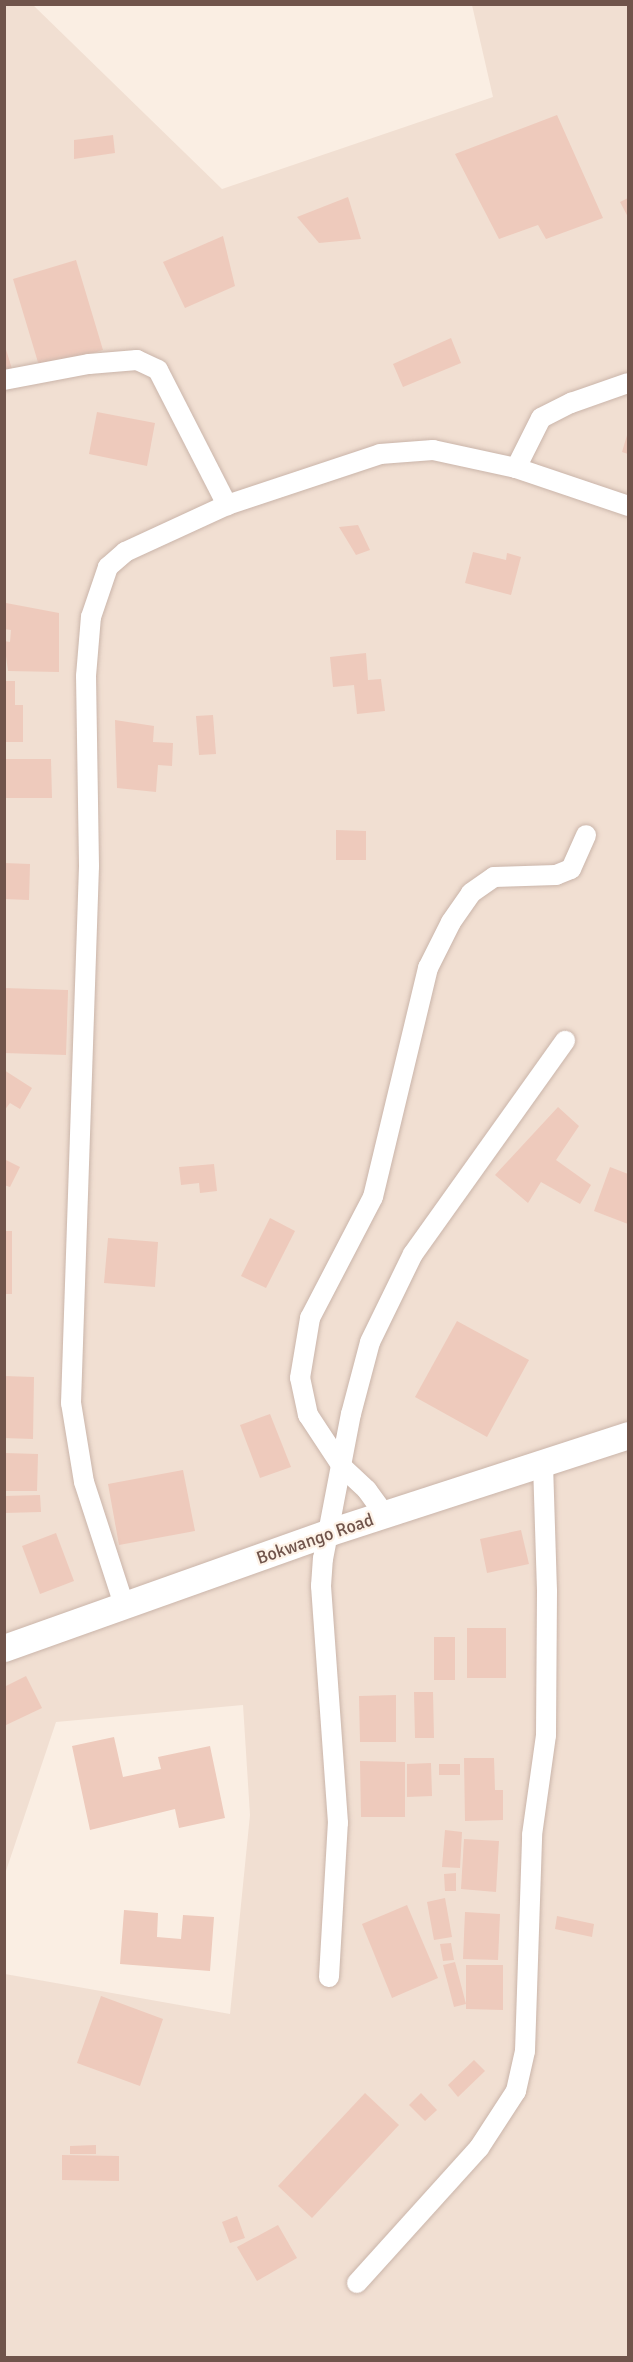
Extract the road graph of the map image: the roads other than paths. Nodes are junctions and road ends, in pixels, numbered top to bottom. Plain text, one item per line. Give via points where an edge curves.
1 (4, 380) edge
2 (628, 383) edge
3 (516, 468) junction
4 (227, 505) junction
5 (628, 506) edge
6 (586, 835) dead end
7 (565, 1041) dead end
8 (628, 1435) edge
9 (543, 1466) junction
10 (343, 1468) junction
11 (385, 1515) junction
12 (330, 1532) junction
13 (124, 1605) junction
14 (4, 1648) edge
15 (329, 1977) dead end
16 (357, 2283) dead end

1 - 4 street via 89,364 137,360 158,369
2 - 3 street via 541,418
3 - 4 street via 433,450 380,454
3 - 5 street
4 - 13 street via 116,560 108,567 91,617 86,676 89,866 71,1403 84,1482
6 - 10 street via 571,869 556,875 494,877 471,893 428,968 373,1197 310,1318 300,1377 308,1415
7 - 10 street via 413,1254 370,1342
8 - 9 street, Bokwango Road
9 - 11 street, Bokwango Road
9 - 16 street via 546,1735 532,1836 523,2061 516,2091 479,2148
10 - 11 street via 367,1490
10 - 12 street
11 - 12 street, Bokwango Road
12 - 13 street, Bokwango Road
12 - 15 street via 321,1586 338,1823
13 - 14 street, Bokwango Road

